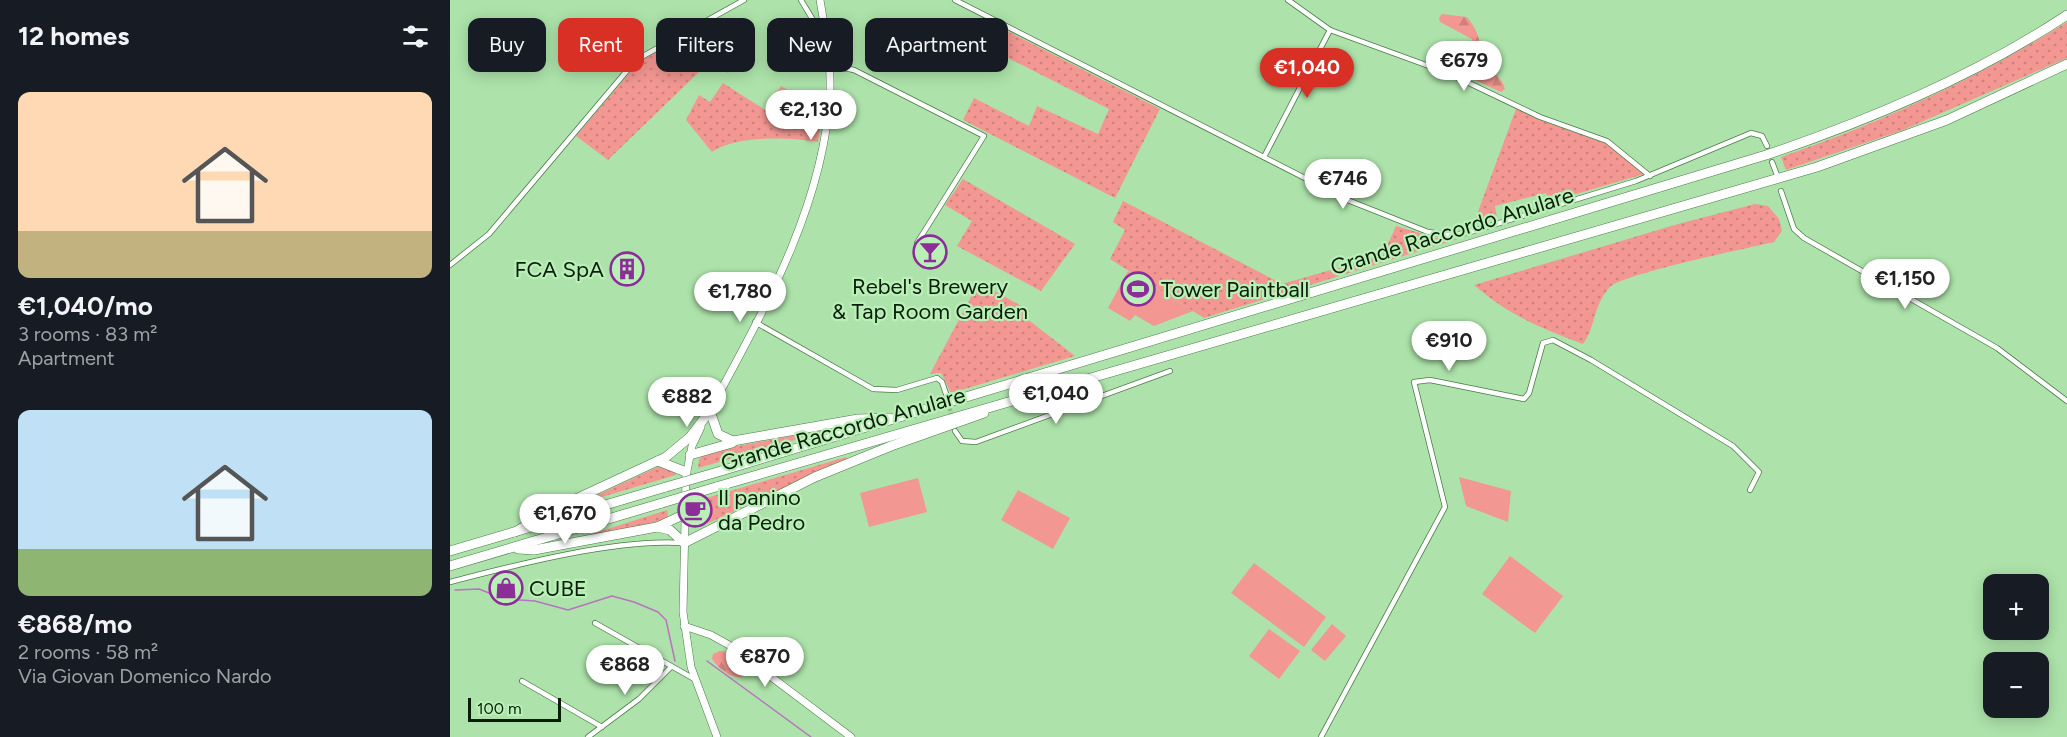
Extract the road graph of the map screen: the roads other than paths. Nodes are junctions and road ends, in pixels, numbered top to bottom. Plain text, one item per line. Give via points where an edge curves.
1 (744, 0) edge
2 (801, 0) edge
3 (820, 0) edge
4 (955, 0) edge
5 (1288, 0) edge
6 (2067, 15) edge
7 (812, 18) edge
8 (823, 18) edge
9 (1330, 30) junction
10 (2067, 64) edge
11 (853, 70) edge
12 (829, 72) edge
13 (1767, 146) dead end
14 (1264, 157) junction
15 (1772, 162) dead end
16 (1777, 175) dead end
17 (1650, 176) junction
18 (1781, 191) dead end
19 (917, 243) dead end
20 (450, 265) edge
21 (755, 322) junction
22 (1170, 371) dead end
23 (946, 394) tunnel mouth
24 (2067, 401) edge
25 (1006, 402) junction
26 (710, 411) junction
27 (899, 418) junction
28 (955, 431) dead end
29 (744, 441) junction
30 (690, 455) junction
31 (657, 461) junction
32 (686, 472) junction
33 (1750, 490) dead end
34 (685, 514) junction
35 (657, 527) junction
36 (515, 532) junction
37 (684, 543) junction
38 (513, 548) junction
39 (450, 551) edge
40 (450, 566) edge
41 (450, 582) edge
42 (595, 623) dead end
43 (684, 626) junction
44 (671, 667) junction
45 (696, 680) junction
46 (522, 681) dead end
47 (602, 726) junction
48 (588, 737) edge
49 (717, 737) edge
50 (851, 737) edge
51 (1321, 737) edge

1 - 20 street via 636,60 489,234
2 - 7 street
3 - 8 main road
4 - 14 street
5 - 9 street
6 - 27 highway, Grande Raccordo Anulare via 1927,91 1784,149
9 - 14 street
9 - 17 street via 1448,73 1540,117 1606,141
10 - 25 highway, Grande Raccordo Anulare via 1947,120 1817,167
11 - 19 street via 984,136
12 - 21 main road via 827,118 812,191 798,232
13 - 17 street via 1760,135 1748,134
14 - 17 street via 1383,215 1428,232 1449,235 1488,227
15 - 16 street
18 - 24 street via 1794,229 1804,238 1996,348
21 - 23 street via 868,387 892,390 937,378
21 - 26 main road
22 - 28 street via 976,442 962,441
25 - 37 highway via 815,477
25 - 38 highway, Grande Raccordo Anulare, bridge
26 - 29 highway via 720,436 729,441
26 - 30 main road
26 - 31 highway via 683,443
27 - 29 highway via 858,419
27 - 36 highway, Grande Raccordo Anulare, bridge
29 - 30 highway
30 - 32 main road
31 - 32 highway
31 - 36 highway via 552,510
32 - 34 main road
33 - 51 street via 1759,472 1733,446 1553,340 1543,343 1524,399 1430,380 1414,382 1445,507
34 - 35 highway
34 - 37 main road
35 - 37 highway via 670,530
35 - 38 highway via 534,550
36 - 39 highway, Grande Raccordo Anulare
37 - 41 street via 642,543
37 - 43 main road
38 - 40 highway, Grande Raccordo Anulare
42 - 44 street
43 - 45 main road
43 - 50 main road via 729,645
44 - 45 street
44 - 47 street via 639,699
45 - 49 main road
46 - 47 street
47 - 48 street

